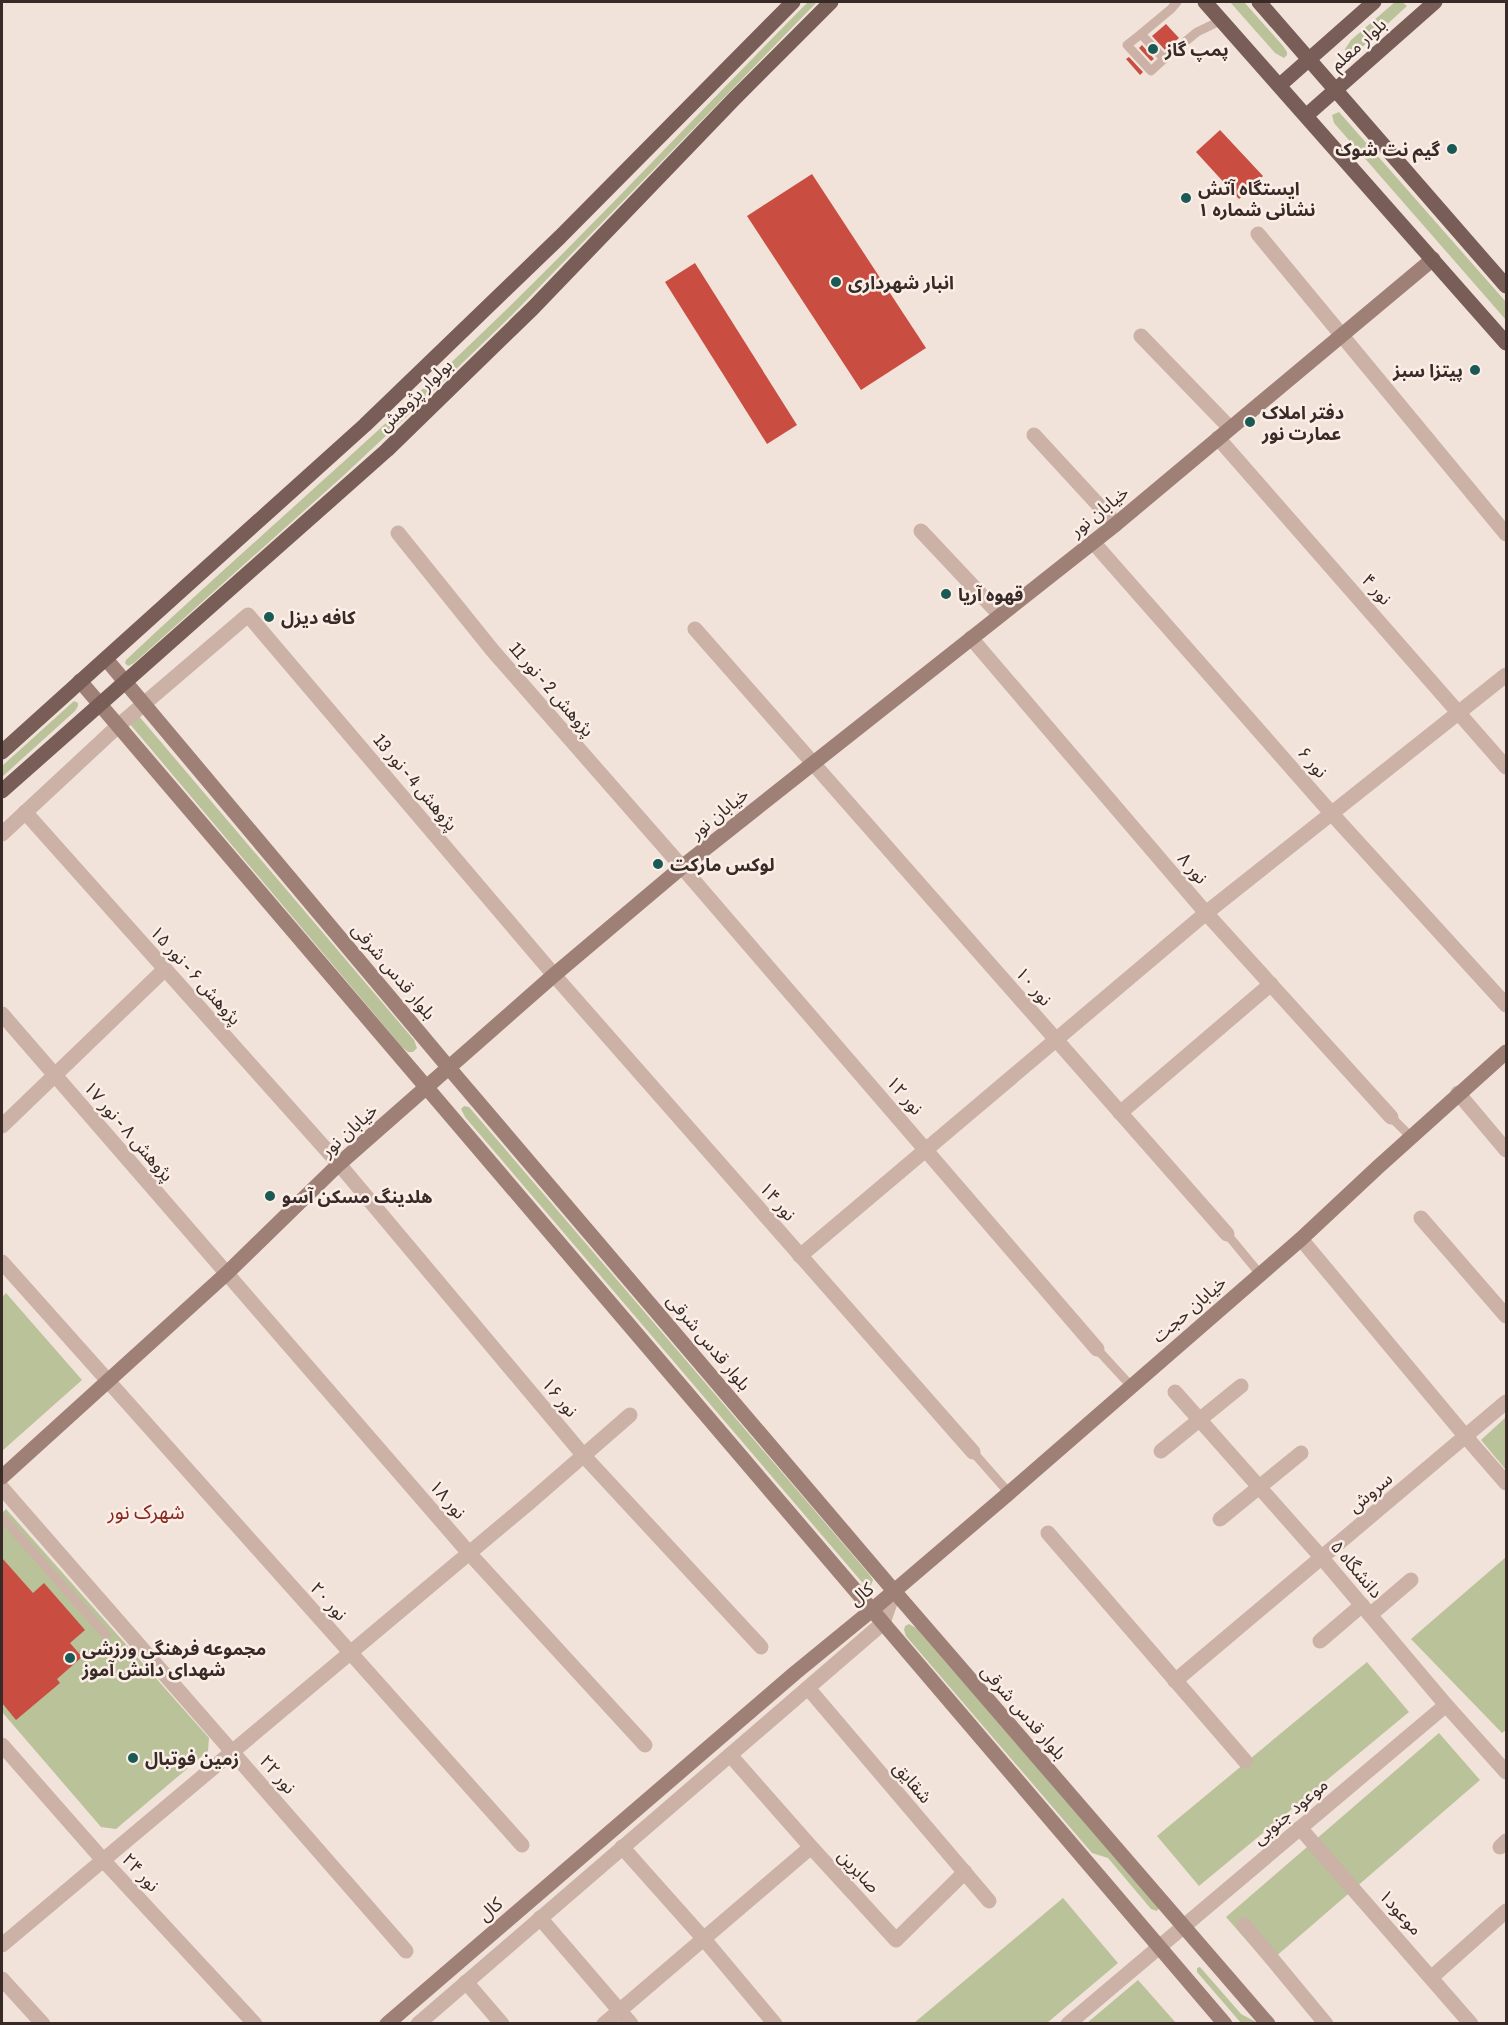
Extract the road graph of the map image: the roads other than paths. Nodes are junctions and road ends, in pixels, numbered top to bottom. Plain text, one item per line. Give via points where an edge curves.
1 (793, 2) edge
2 (831, 2) edge
3 (1177, 2) edge
4 (1205, 2) edge
5 (1259, 2) edge
6 (1374, 2) edge
7 (1424, 5) edge
8 (1222, 20) junction
9 (1141, 34) junction
10 (1164, 59) junction
11 (1310, 59) junction
12 (1280, 85) junction
13 (1336, 90) junction
14 (1307, 115) junction
15 (1258, 234) dead end
16 (1433, 259) junction
17 (1506, 286) edge
18 (1141, 336) dead end
19 (1343, 336) junction
20 (1506, 343) edge
21 (1230, 428) junction
22 (1034, 435) dead end
23 (1218, 438) junction
24 (1116, 524) junction
25 (921, 531) dead end
26 (398, 533) dead end
27 (1506, 534) edge
28 (1093, 542) junction
29 (1000, 615) junction
30 (695, 629) dead end
31 (971, 638) junction
32 (106, 659) junction
33 (1506, 675) edge
34 (80, 681) junction
35 (125, 681) junction
36 (99, 704) junction
37 (144, 704) junction
38 (1460, 712) junction
39 (118, 726) junction
40 (2, 752) edge
41 (813, 763) junction
42 (1506, 767) edge
43 (2, 790) edge
44 (25, 812) junction
45 (1332, 814) junction
46 (2, 834) edge
47 (682, 867) junction
48 (1206, 913) junction
49 (165, 969) junction
50 (554, 975) junction
51 (1271, 984) junction
52 (1506, 1005) edge
53 (2, 1014) edge
54 (1056, 1041) junction
55 (1506, 1052) edge
56 (449, 1068) junction
57 (54, 1075) junction
58 (426, 1087) junction
59 (1458, 1094) junction
60 (1120, 1113) junction
61 (1391, 1117) joint
62 (2, 1126) edge
63 (1411, 1137) junction
64 (926, 1150) junction
65 (1506, 1150) edge
66 (339, 1164) junction
67 (1421, 1218) dead end
68 (1227, 1234) joint
69 (1301, 1239) junction
70 (800, 1256) junction
71 (2, 1262) edge
72 (226, 1274) junction
73 (1260, 1274) junction
74 (1506, 1316) edge
75 (1097, 1349) joint
76 (107, 1382) junction
77 (1131, 1386) junction
78 (1240, 1386) dead end
79 (1175, 1392) dead end
80 (1506, 1402) edge
81 (630, 1415) dead end
82 (1199, 1420) junction
83 (1466, 1437) junction
84 (1161, 1451) dead end
85 (973, 1452) joint
86 (1300, 1453) dead end
87 (584, 1456) junction
88 (2, 1477) edge
89 (1506, 1483) edge
90 (1258, 1486) junction
91 (2, 1488) edge
92 (1009, 1493) junction
93 (2, 1517) edge
94 (1220, 1519) dead end
95 (1048, 1533) dead end
96 (469, 1552) junction
97 (1322, 1558) junction
98 (1411, 1580) dead end
99 (894, 1591) junction
100 (872, 1610) junction
101 (1366, 1610) junction
102 (883, 1623) junction
103 (106, 1635) dead end
104 (1320, 1641) dead end
105 (761, 1647) dead end
106 (349, 1653) junction
107 (1175, 1682) junction
108 (808, 1688) junction
109 (1446, 1705) junction
110 (2, 1745) edge
111 (645, 1745) dead end
112 (232, 1751) junction
113 (730, 1755) junction
114 (1245, 1761) dead end
115 (1506, 1772) edge
116 (1300, 1828) junction
117 (522, 1845) dead end
118 (622, 1847) junction
119 (811, 1847) junction
120 (103, 1860) junction
121 (965, 1872) junction
122 (989, 1901) dead end
123 (1506, 1911) edge
124 (540, 1918) junction
125 (1244, 1925) dead end
126 (1183, 1926) junction
127 (703, 1938) junction
128 (2, 1945) edge
129 (1159, 1947) junction
130 (406, 1952) dead end
131 (1432, 1977) junction
132 (2, 1979) edge
133 (466, 1982) junction
134 (620, 2010) junction
135 (43, 2024) edge
136 (255, 2024) edge
137 (387, 2024) edge
138 (418, 2024) edge
139 (502, 2024) edge
140 (604, 2024) edge
141 (632, 2024) edge
142 (775, 2024) edge
143 (1068, 2024) edge
144 (1225, 2024) edge
145 (1268, 2024) edge
146 (1326, 2024) edge
147 (1471, 2024) edge

1 - 32 main road, بولوار پژوهش via 560,237 365,425
2 - 35 main road, بولوار پژوهش via 442,398
3 - 9 lane
4 - 8 main road
5 - 11 main road
6 - 11 main road, بلوار معلم
7 - 13 main road, بلوار معلم
8 - 10 lane via 1197,32
8 - 12 main road
9 - 10 lane
9 - 10 lane via 1127,45 1150,71
11 - 12 main road, بلوار معلم
11 - 13 main road
12 - 14 main road
13 - 14 main road, بلوار معلم
13 - 17 main road
14 - 16 main road
15 - 19 street
16 - 19 main road, خیابان نور
16 - 20 main road
18 - 21 street
19 - 21 main road, خیابان نور
19 - 27 street
21 - 23 main road, خیابان نور
22 - 24 street
23 - 24 main road, خیابان نور
23 - 38 street, نور ۴
24 - 28 main road, خیابان نور
25 - 29 street
26 - 47 street, پژوهش 2 - نور 11 via 493,651
28 - 29 main road, خیابان نور
28 - 45 street, نور ۶
29 - 31 main road, خیابان نور
30 - 41 street, نور ۱۰
31 - 41 main road, خیابان نور
31 - 48 street, نور ۸
32 - 34 main road, بولوار پژوهش
32 - 35 main road, بلوار قدس شرقی
33 - 38 street
34 - 36 main road
34 - 40 main road, بولوار پژوهش
35 - 36 main road, بولوار پژوهش
35 - 37 main road, بلوار قدس شرقی
36 - 39 main road
36 - 43 main road, بولوار پژوهش
37 - 39 street
37 - 50 street, پژوهش 4 - نور 13 via 248,615
37 - 56 main road, بلوار قدس شرقی
38 - 42 street, نور ۴
38 - 45 street
39 - 44 street
39 - 58 main road
41 - 47 main road, خیابان نور
41 - 54 street, نور ۱۰
44 - 46 street
44 - 49 street, پژوهش ۶ - نور ۱۵
45 - 48 street
45 - 52 street, نور ۶
47 - 50 main road, خیابان نور
47 - 64 street, نور ۱۲
48 - 51 street, نور ۸
48 - 54 street
49 - 57 street
49 - 66 street, پژوهش ۶ - نور ۱۵
50 - 56 main road, خیابان نور
50 - 70 street, نور ۱۴
51 - 60 street
51 - 61 street, نور ۸
53 - 57 street, پژوهش ۸ - نور ۱۷
54 - 60 street, نور ۱۰
54 - 64 street
55 - 59 main road, خیابان حجت
56 - 58 main road, خیابان نور
56 - 99 main road, بلوار قدس شرقی
57 - 62 street
57 - 72 street, پژوهش ۸ - نور ۱۷
58 - 66 main road, خیابان نور
58 - 100 main road
59 - 63 main road, خیابان حجت
59 - 65 street
60 - 68 street, نور ۱۰
61 - 63 lane
63 - 69 main road, خیابان حجت
64 - 70 street
64 - 75 street, نور ۱۲
66 - 72 main road, خیابان نور
66 - 87 street, نور ۱۶
67 - 74 street
68 - 73 lane
69 - 73 main road, خیابان حجت
69 - 83 street
70 - 85 street, نور ۱۴
71 - 76 street, نور ۲۰
72 - 76 main road, خیابان نور
72 - 96 street, نور ۱۸
73 - 77 main road, خیابان حجت
75 - 77 lane
76 - 88 main road, خیابان نور
76 - 106 street, نور ۲۰
77 - 92 main road, خیابان حجت
78 - 82 street
79 - 82 street, دانشگاه ۵
80 - 83 street, سروش
81 - 87 street
82 - 84 street
82 - 90 street, دانشگاه ۵
83 - 89 street
83 - 97 street, سروش
85 - 92 lane
86 - 90 street
87 - 96 street
87 - 105 street, نور ۱۶
90 - 94 street
90 - 97 street, دانشگاه ۵
91 - 112 street, نور ۲۲
92 - 99 main road, خیابان حجت
93 - 103 lane
95 - 107 street
96 - 106 street
96 - 111 street, نور ۱۸
97 - 101 street, دانشگاه ۵
97 - 107 street, سروش
98 - 101 street
99 - 100 main road, کال
99 - 102 street, کال
99 - 126 main road, بلوار قدس شرقی
100 - 102 main road
100 - 137 main road, کال
101 - 104 street
101 - 109 street, دانشگاه ۵
102 - 108 street, کال
102 - 129 main road
106 - 112 street
106 - 117 street, نور ۲۰
107 - 114 street
108 - 113 street, کال
108 - 121 street, شقایق
109 - 115 street, دانشگاه ۵
109 - 116 street, موعود جنوبی
110 - 120 street, نور ۲۴
112 - 120 street
112 - 130 street, نور ۲۲
113 - 118 street, کال
113 - 119 street, صابرین
116 - 126 street, موعود جنوبی
116 - 131 street, موعود۱
118 - 124 street, کال
118 - 127 street
119 - 121 street, صابرین via 896,1940
119 - 127 street
120 - 128 street
120 - 136 street, نور ۲۴
121 - 122 street, شقایق
123 - 131 street
124 - 133 street, کال
124 - 134 street
125 - 146 street
126 - 129 street, موعود جنوبی
126 - 145 main road, بلوار قدس شرقی
127 - 134 street
127 - 142 street
129 - 143 street, موعود جنوبی
129 - 144 main road
131 - 147 street, موعود۱
132 - 135 street
133 - 138 street, کال
133 - 139 street
134 - 140 street
134 - 141 street

